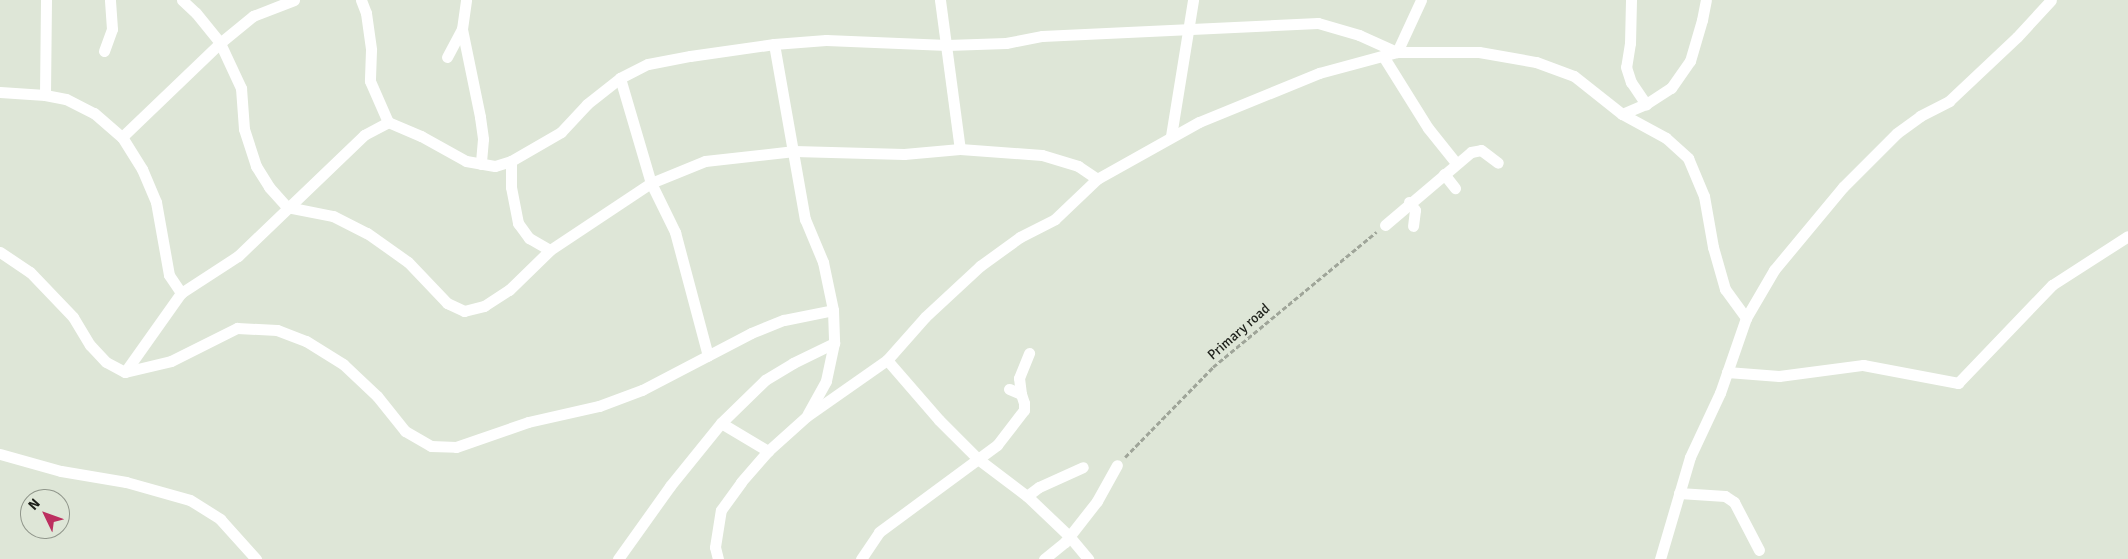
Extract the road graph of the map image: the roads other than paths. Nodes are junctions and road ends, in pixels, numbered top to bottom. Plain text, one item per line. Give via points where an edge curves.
1 (46, 0) edge
2 (110, 0) edge
3 (182, 0) edge
4 (294, 0) edge
5 (361, 0) edge
6 (466, 0) edge
7 (940, 0) edge
8 (1193, 0) edge
9 (1421, 0) edge
10 (1631, 0) edge
11 (1706, 0) edge
12 (2051, 0) edge
13 (1190, 28) junction
14 (462, 29) junction
15 (220, 43) junction
16 (774, 44) junction
17 (947, 45) junction
18 (104, 50) dead end
19 (1397, 52) junction
20 (1383, 56) junction
21 (447, 57) dead end
22 (620, 78) junction
23 (0, 92) edge
24 (45, 95) junction
25 (1646, 104) junction
26 (1622, 114) junction
27 (388, 122) junction
28 (122, 136) junction
29 (1171, 136) junction
30 (960, 148) junction
31 (794, 151) junction
32 (511, 161) junction
33 (1456, 163) junction
34 (1498, 163) dead end
35 (481, 164) junction
36 (1444, 174) junction
37 (1097, 179) junction
38 (651, 183) junction
39 (1455, 188) dead end
40 (1409, 202) junction
41 (287, 207) junction
42 (1385, 225) road end
43 (1413, 226) dead end
44 (2128, 236) edge
45 (550, 250) junction
46 (0, 252) edge
47 (181, 293) junction
48 (834, 310) junction
49 (1746, 318) junction
50 (834, 343) junction
51 (1029, 353) dead end
52 (708, 356) junction
53 (887, 360) junction
54 (125, 372) junction
55 (1727, 372) junction
56 (1009, 388) dead end
57 (1021, 394) junction
58 (808, 416) junction
59 (721, 423) junction
60 (768, 451) junction
61 (0, 454) edge
62 (978, 459) junction
63 (1117, 465) road end
64 (1083, 467) dead end
65 (1679, 493) junction
66 (1027, 496) junction
67 (1069, 536) junction
68 (1759, 550) dead end
69 (256, 559) edge
70 (618, 559) edge
71 (718, 559) edge
72 (861, 559) edge
73 (1044, 559) edge
74 (1088, 559) edge
75 (1660, 559) edge

1 - 24 street
2 - 18 street via 112,29
3 - 15 street
4 - 15 street via 253,16
5 - 27 street via 371,50 370,81
6 - 14 street
7 - 17 street
8 - 13 street
9 - 19 street
10 - 25 street via 1626,68
11 - 25 street via 1690,61 1671,88
12 - 49 street via 1949,101 1896,133 1844,187 1774,270
13 - 17 street
13 - 19 street via 1318,23
13 - 29 street
14 - 21 street
14 - 35 street via 480,117 483,139
15 - 28 street
15 - 41 street via 240,88 244,129 256,166
16 - 17 street via 826,40
16 - 22 street via 648,64
16 - 31 street
17 - 30 street
19 - 20 street
19 - 26 street via 1479,52 1536,62 1574,76
20 - 29 street via 1320,73
20 - 33 street via 1428,128
22 - 32 street via 587,104 561,132
22 - 38 street
23 - 24 street
24 - 28 street via 66,99 94,113
25 - 26 street
26 - 49 street via 1666,138 1688,158 1704,196 1725,289
27 - 35 street via 466,161
27 - 41 street via 364,135
28 - 47 street via 142,169 156,202 169,275
29 - 37 street
30 - 31 street via 904,154
30 - 37 street via 1042,155 1078,166
31 - 38 street via 705,161
31 - 48 street via 805,218 823,262
32 - 35 street via 495,166
32 - 45 street via 510,187 518,223 529,238
33 - 34 street via 1471,152 1481,150
33 - 36 street
36 - 39 street
36 - 40 street
37 - 53 street via 1055,219 1020,237 980,266 925,317
38 - 45 street
38 - 52 street via 675,232
40 - 42 street
40 - 43 street via 1415,210
41 - 45 street via 333,216 367,233 408,262 447,303 464,312 484,306 508,290
41 - 47 street via 238,256
44 - 55 street via 2052,285 1958,383 1863,365 1779,376
46 - 54 street via 30,272 73,317 90,345 106,362
47 - 54 street
48 - 50 street
48 - 52 street via 784,320
49 - 55 street
50 - 58 street via 826,381
50 - 59 street via 765,380
51 - 57 street via 1019,378
52 - 54 street via 642,390 599,406 528,422 456,447 431,446 405,431 343,364 306,340 277,330 237,328 171,361
53 - 58 street
53 - 62 street
55 - 65 street via 1690,458
56 - 57 street
57 - 62 street via 1024,410 1015,424 997,446
58 - 60 street
59 - 60 street
59 - 70 street via 670,486
60 - 71 street via 721,510 715,547
61 - 69 street via 190,500 220,520
62 - 66 street
62 - 72 street via 879,532
63 - 67 street via 1098,501
64 - 66 street
65 - 68 street via 1725,496 1734,502
65 - 75 street
66 - 67 street
67 - 73 street
67 - 74 street

